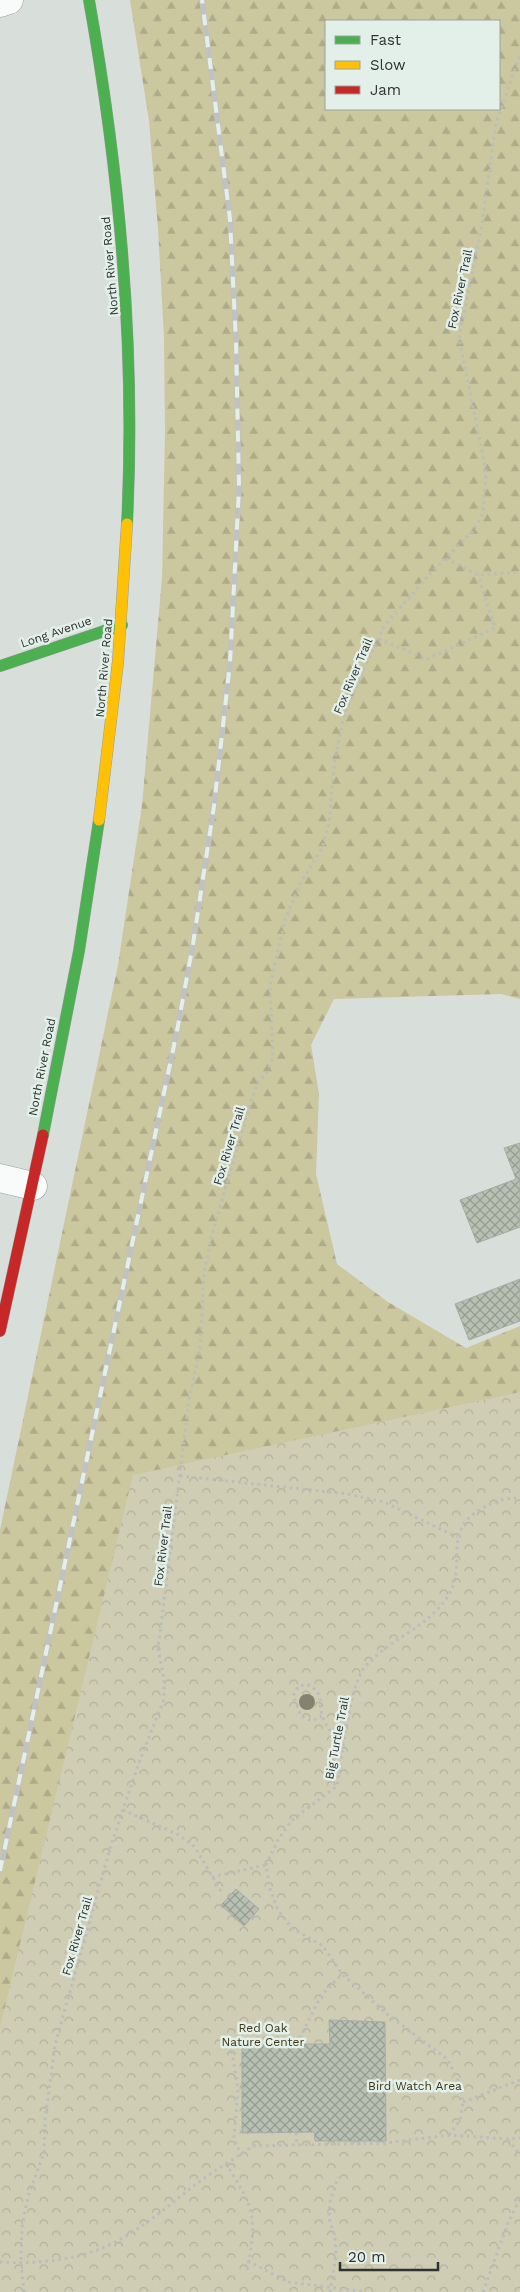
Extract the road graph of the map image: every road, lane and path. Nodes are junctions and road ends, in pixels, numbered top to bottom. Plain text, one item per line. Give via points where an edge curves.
1 (8, 0) edge
2 (89, 0) edge
3 (0, 3) edge
4 (520, 54) edge
5 (446, 559) junction
6 (520, 572) edge
7 (478, 575) junction
8 (122, 624) junction
9 (379, 639) junction
10 (0, 666) edge
11 (0, 1178) edge
12 (33, 1186) junction
13 (0, 1331) edge
14 (180, 1476) junction
15 (520, 1498) edge
16 (456, 1538) junction
17 (322, 1716) junction
18 (343, 1744) junction
19 (123, 1810) junction
20 (266, 1865) junction
21 (212, 1878) junction
22 (222, 1893) dead end
23 (342, 1974) junction
24 (300, 2038) junction
25 (299, 2043) dead end
26 (520, 2080) edge
27 (464, 2102) junction
28 (296, 2133) dead end
29 (449, 2134) junction
30 (520, 2138) edge
31 (508, 2139) junction
32 (297, 2144) junction
33 (520, 2154) edge
34 (241, 2156) junction
35 (226, 2164) junction
36 (338, 2177) dead end
37 (520, 2198) edge
38 (0, 2262) edge
39 (248, 2262) junction
40 (20, 2263) junction
41 (247, 2271) dead end
42 (331, 2290) edge
43 (24, 2292) edge
44 (366, 2292) edge
45 (483, 2292) edge

1 - 3 street
2 - 8 main road, North River Road via 106,92 128,316 130,428
4 - 5 path, Fox River Trail via 496,124 481,230 459,338 486,471 483,513 474,530
5 - 7 path
5 - 9 path, Fox River Trail via 400,607 385,625
6 - 7 path
7 - 9 path via 495,628 427,660
8 - 10 main road, Long Avenue
8 - 12 main road, North River Road via 110,747 92,871
9 - 14 path, Fox River Trail via 344,716 335,758 329,824 322,848 300,884 280,938 270,985 273,1058 248,1111 211,1238 204,1274 200,1348 189,1400
11 - 12 street
12 - 13 main road, North River Road
14 - 16 path via 348,1494 384,1502
14 - 19 path, Fox River Trail via 158,1649 164,1699
15 - 16 path via 503,1498 472,1514 464,1520
16 - 18 path, Big Turtle Trail via 457,1573 449,1596 421,1626 363,1669
17 - 17 path via 320,1696 314,1688 306,1684 298,1687 293,1696 301,1716 312,1721
17 - 18 path
18 - 20 path, Big Turtle Trail via 337,1786 291,1821
19 - 21 path via 177,1834 194,1846
19 - 40 path, Fox River Trail via 55,2045 44,2153 28,2196
20 - 21 path
20 - 23 path via 278,1910 292,1928 323,1946
21 - 22 path
23 - 24 path via 321,1996
23 - 27 path via 387,2014 447,2059 458,2080
24 - 25 path
24 - 34 path via 249,2039 235,2045 232,2052 238,2100 234,2137
26 - 27 path
27 - 29 path via 460,2120
28 - 32 path
29 - 31 path
29 - 32 path via 386,2143
30 - 31 path
31 - 33 path
32 - 34 path via 253,2146
34 - 35 path
35 - 39 path via 250,2208 256,2234
35 - 40 path via 132,2232 107,2246 70,2258
36 - 42 path via 329,2218 336,2255
37 - 45 path
38 - 40 path
39 - 41 path
39 - 42 path via 288,2282
40 - 43 path, Fox River Trail
42 - 44 path

